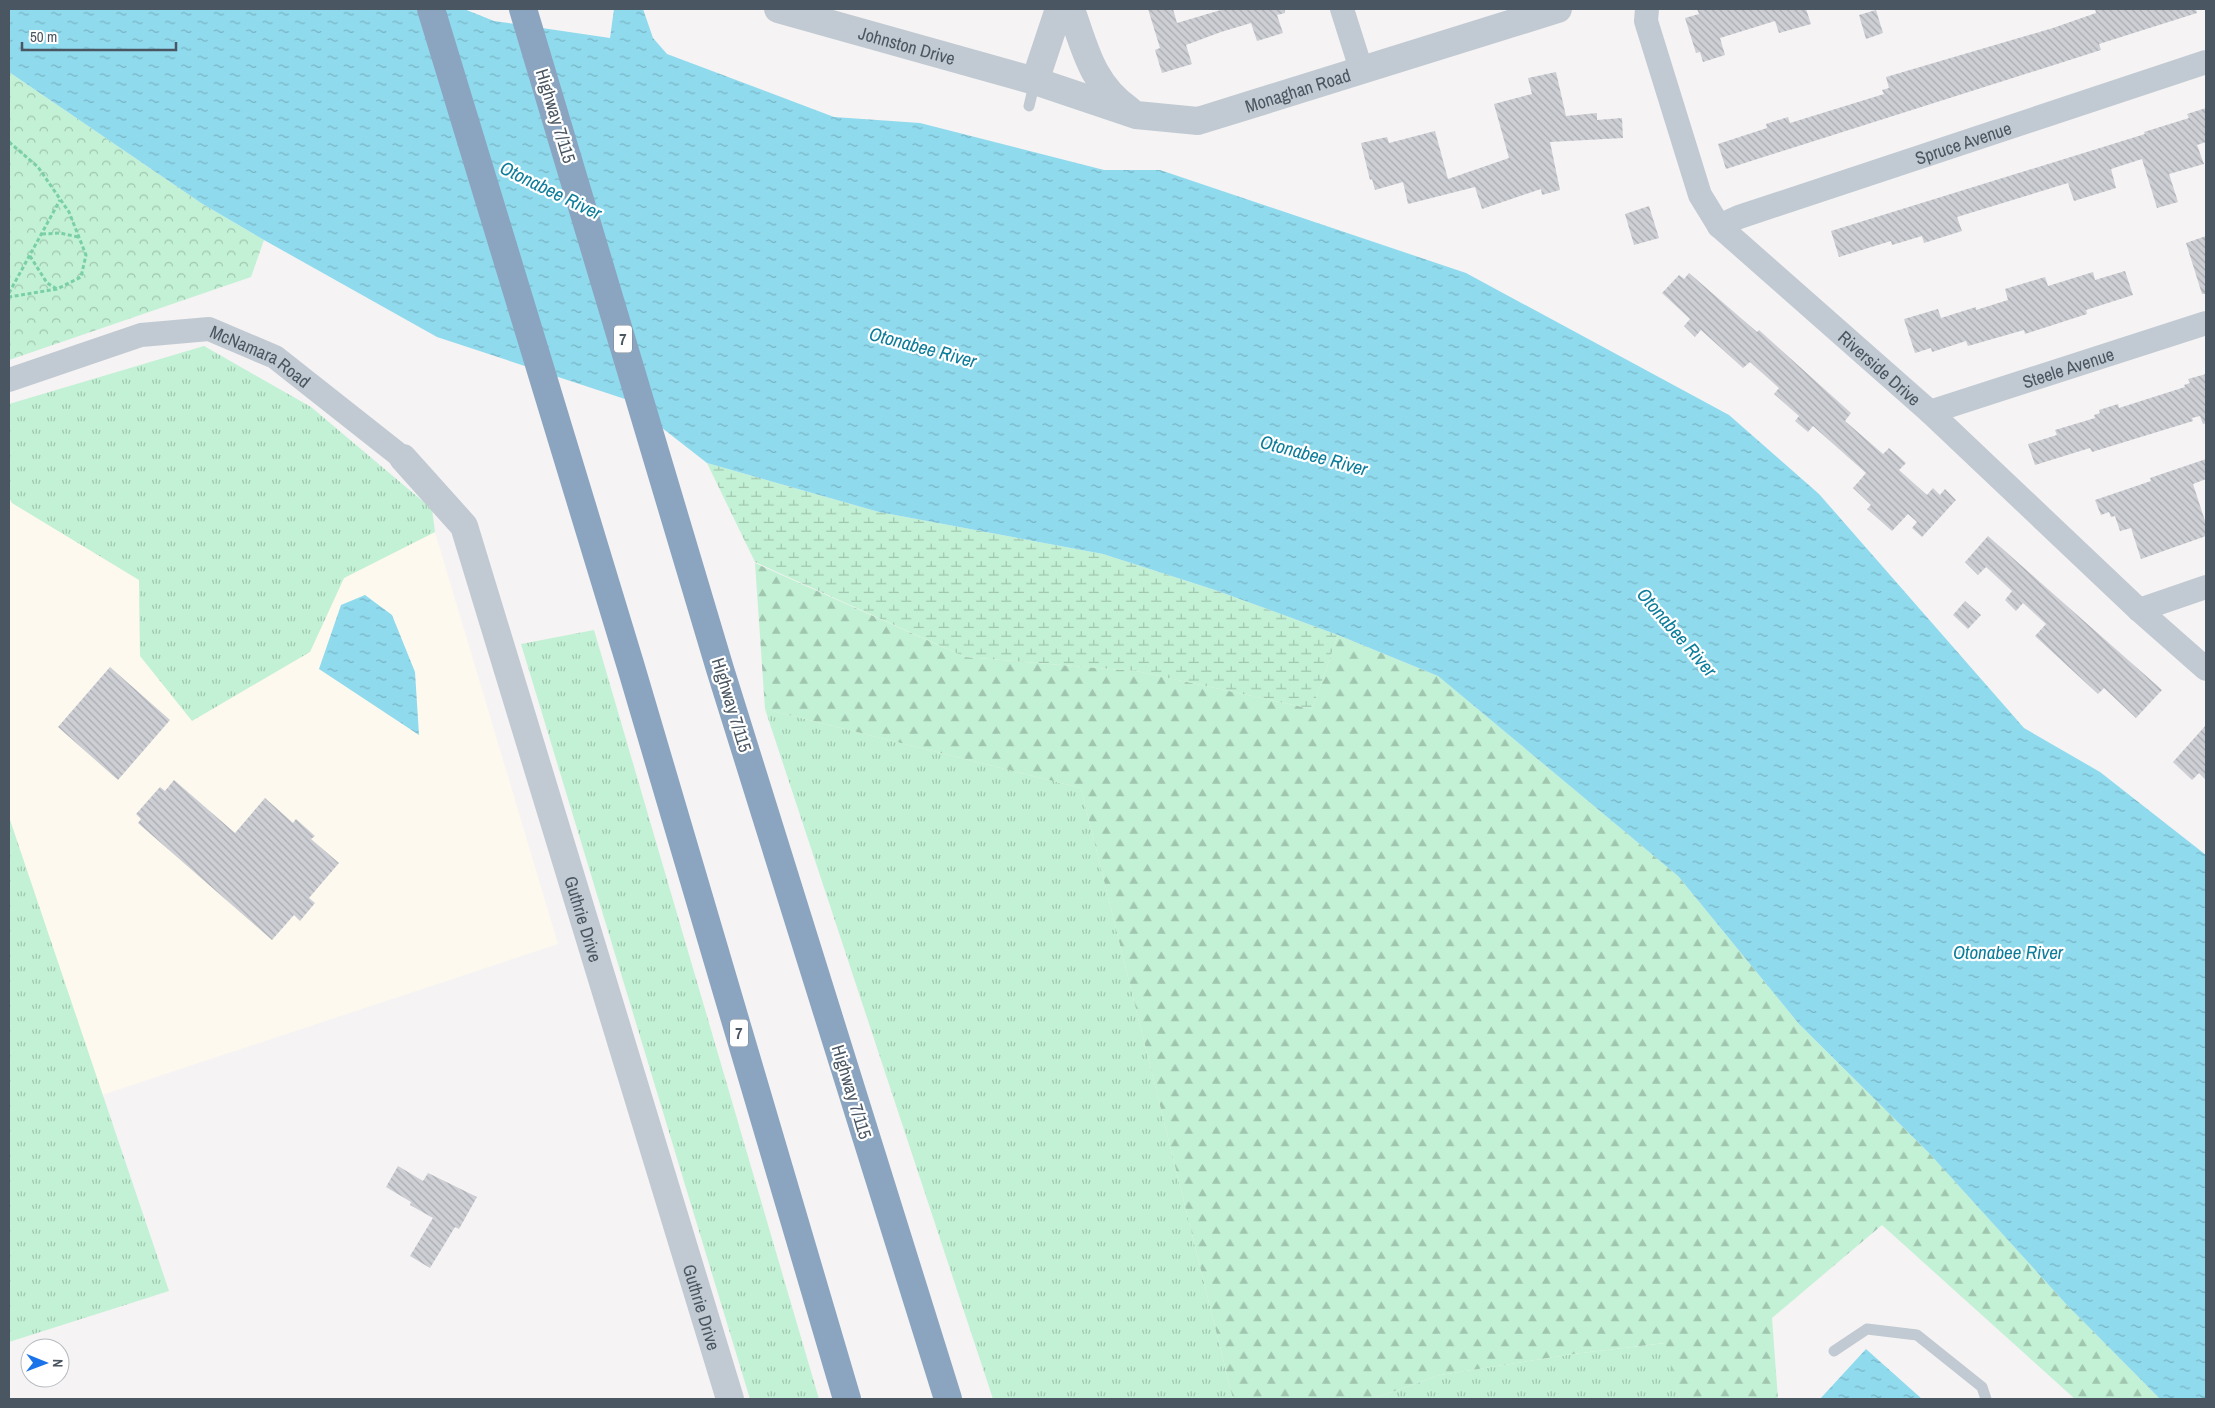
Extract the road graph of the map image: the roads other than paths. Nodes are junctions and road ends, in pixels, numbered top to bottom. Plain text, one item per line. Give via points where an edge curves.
1 (431, 9) edge
2 (524, 9) edge
3 (778, 9) edge
4 (1059, 9) edge
5 (1072, 9) edge
6 (1342, 9) edge
7 (1558, 9) edge
8 (1647, 9) edge
9 (2206, 62) edge
10 (1361, 69) junction
11 (1032, 94) junction
12 (1136, 115) junction
13 (1719, 226) junction
14 (2206, 323) edge
15 (9, 380) edge
16 (1930, 412) junction
17 (402, 458) joint
18 (2206, 587) edge
19 (2139, 610) junction
20 (2206, 669) edge
21 (1834, 1351) dead end
22 (730, 1399) edge
23 (847, 1399) edge
24 (948, 1399) edge
25 (1986, 1399) edge

1 - 23 highway, 7 via 631,667
2 - 24 highway, Highway 7/115 / 7 via 720,669
3 - 11 street, Johnston Drive
4 - 11 street
5 - 12 street via 1095,74 1114,100
6 - 10 street
7 - 10 street, Monaghan Road
8 - 13 street, Riverside Drive via 1646,21 1700,195
9 - 13 street, Spruce Avenue
10 - 12 street, Monaghan Road via 1198,122
11 - 12 street, Monaghan Road
13 - 16 street, Riverside Drive
14 - 16 street, Steele Avenue
15 - 17 street, McNamara Road via 141,334 209,329 276,357
16 - 19 street, Riverside Drive
17 - 22 street, Guthrie Drive via 464,526
18 - 19 street
19 - 20 street, Riverside Drive
21 - 25 lane via 1867,1329 1917,1335 1982,1387

